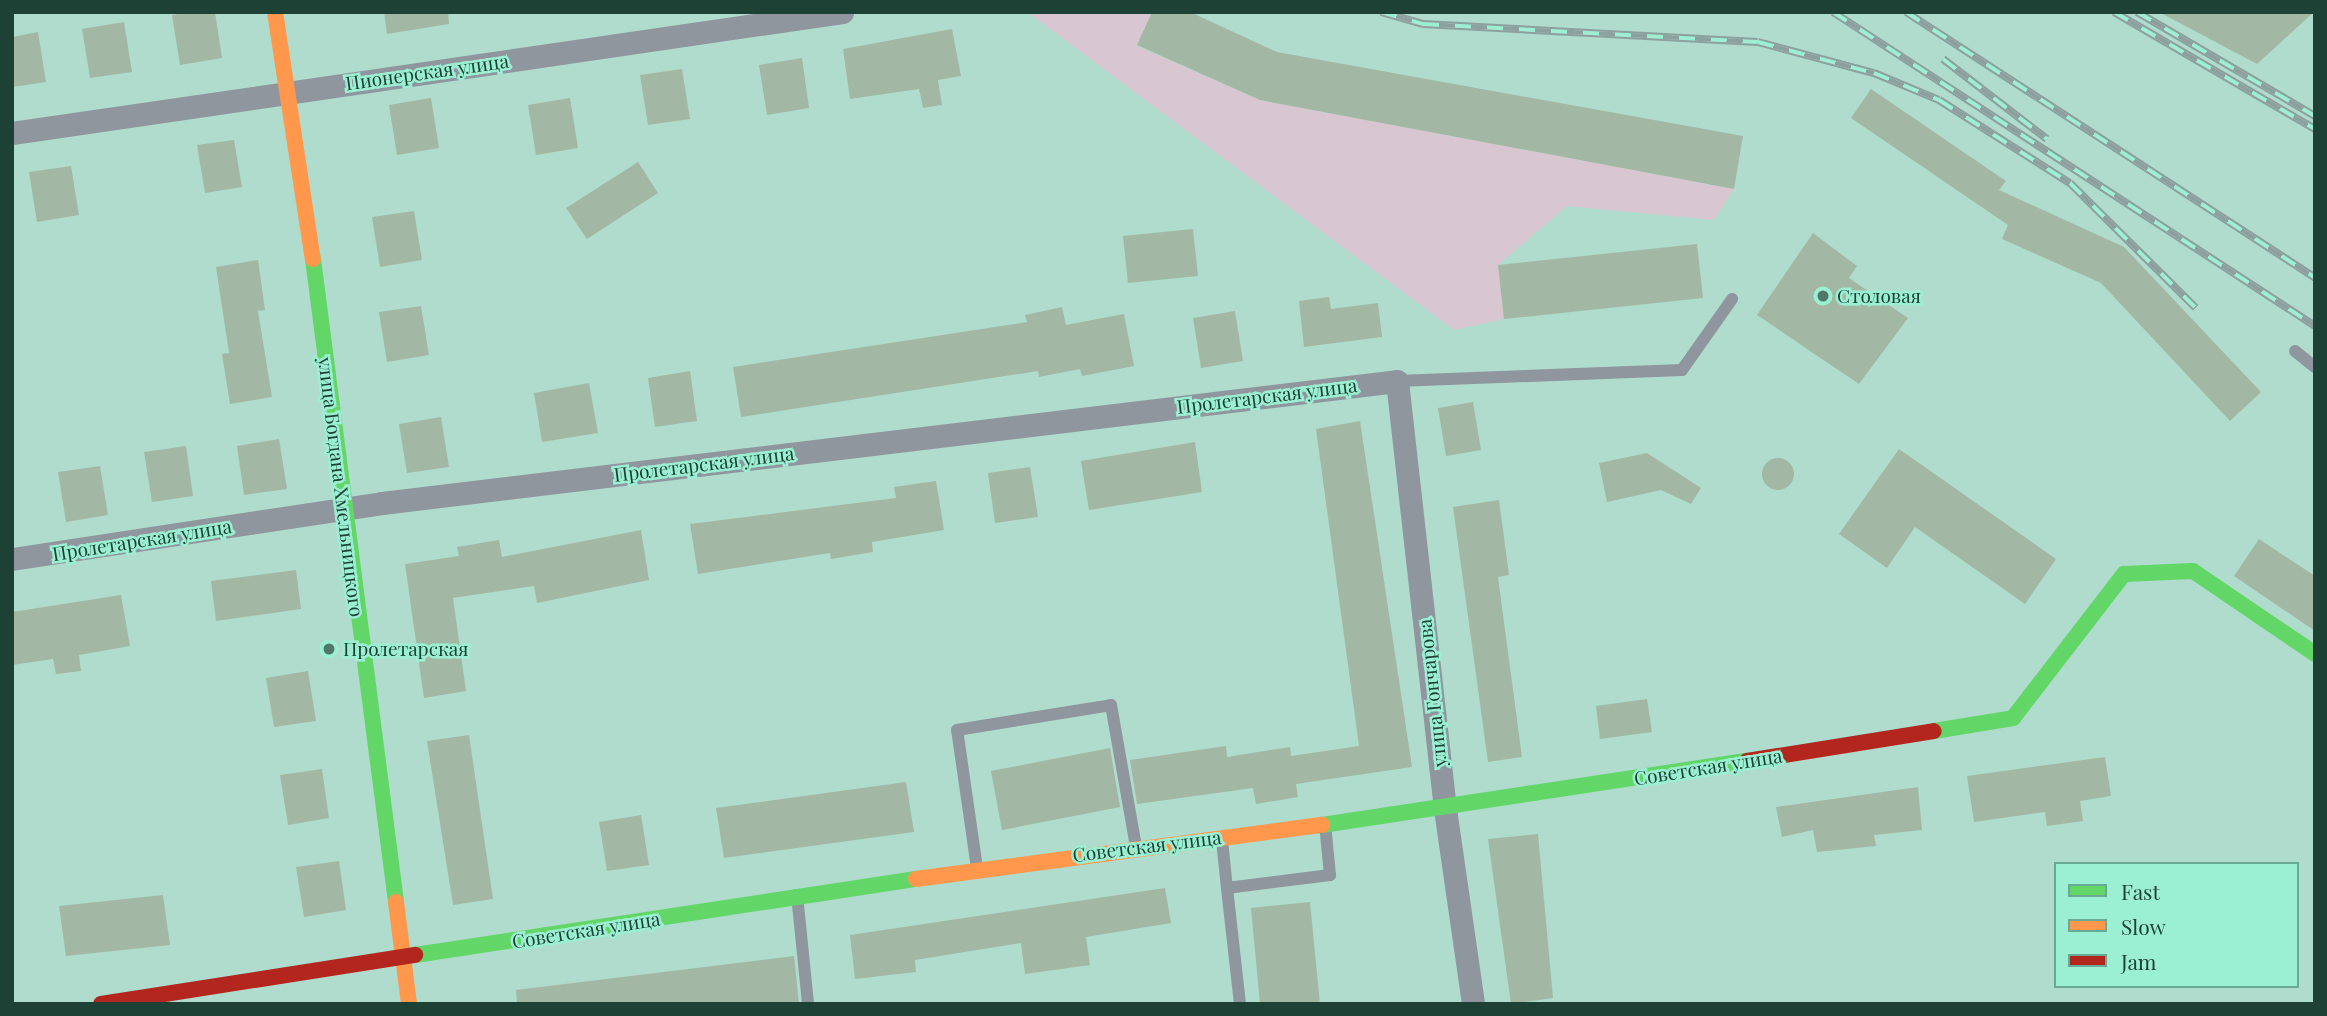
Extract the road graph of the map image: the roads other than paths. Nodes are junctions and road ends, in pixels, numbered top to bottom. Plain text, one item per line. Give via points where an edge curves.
1 (275, 12) edge
2 (842, 12) edge
3 (292, 90) junction
4 (12, 133) edge
5 (1732, 299) dead end
6 (2295, 351) dead end
7 (2315, 367) edge
8 (1397, 381) junction
9 (344, 509) junction
10 (12, 559) edge
11 (2315, 654) edge
12 (1445, 809) junction
13 (1325, 824) junction
14 (1221, 837) junction
15 (1136, 847) junction
16 (978, 869) junction
17 (1227, 888) junction
18 (797, 895) junction
19 (404, 959) junction
20 (101, 1004) edge
21 (409, 1004) edge
22 (807, 1004) edge
23 (1240, 1004) edge
24 (1474, 1004) edge

1 - 3 street, улица Богдана Хмельницкого
2 - 3 street, Пионерская улица
3 - 4 street, Пионерская улица
3 - 9 street, улица Богдана Хмельницкого
5 - 8 lane via 1682,370
6 - 7 lane
8 - 9 street, Пролетарская улица
8 - 12 street, улица Гончарова
9 - 10 street, Пролетарская улица
9 - 19 street, улица Богдана Хмельницкого
11 - 12 street, Советская улица via 2193,571 2124,574 2012,718
12 - 13 street, Советская улица
12 - 24 street, улица Гончарова
13 - 14 street, Советская улица
13 - 17 lane via 1330,875
14 - 15 street, Советская улица
14 - 17 lane
15 - 16 street, Советская улица
15 - 16 lane via 1111,705 957,730
16 - 18 street, Советская улица
17 - 23 lane
18 - 19 street, Советская улица
18 - 22 lane
19 - 20 street, Советская улица
19 - 21 street, улица Богдана Хмельницкого

